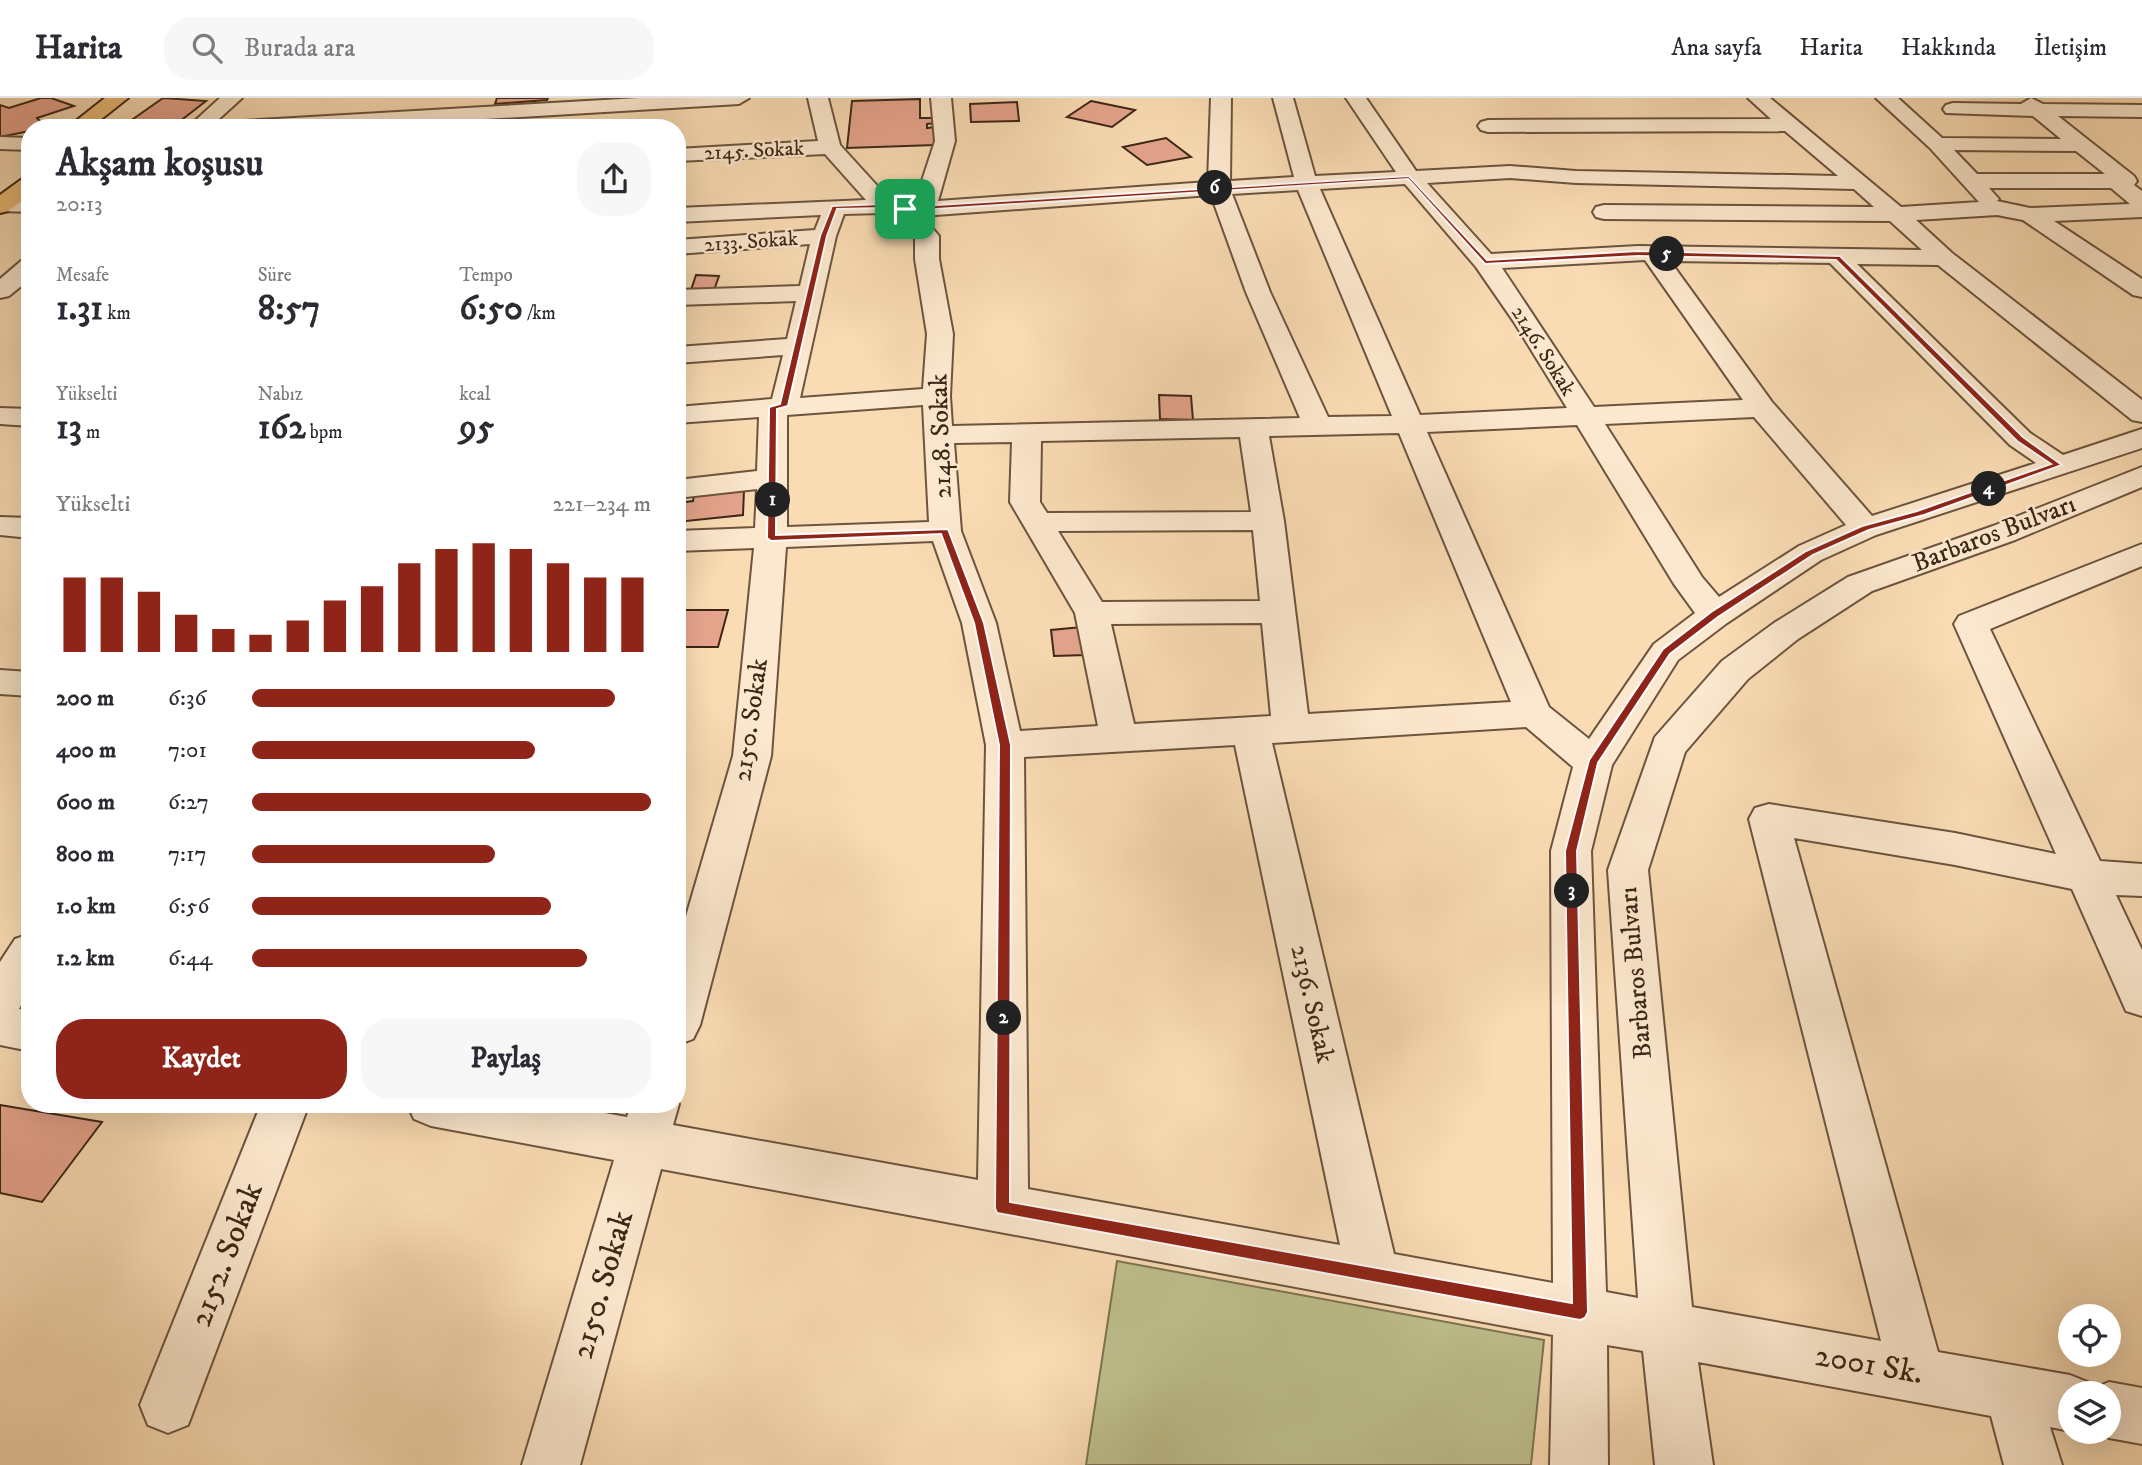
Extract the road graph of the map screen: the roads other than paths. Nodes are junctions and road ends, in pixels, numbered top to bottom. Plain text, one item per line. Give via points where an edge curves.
1 (232, 98) edge
2 (739, 98) edge
3 (818, 98) edge
4 (941, 98) edge
5 (1221, 98) edge
6 (1283, 98) edge
7 (1356, 98) edge
8 (1758, 98) edge
9 (1886, 98) edge
10 (126, 102) edge
11 (2030, 103) edge
12 (613, 104) junction
13 (1476, 107) dead end
14 (1953, 109) dead end
15 (2142, 111) edge
16 (454, 113) edge
17 (94, 119) edge
18 (112, 119) edge
19 (208, 119) edge
20 (363, 119) edge
21 (610, 119) edge
22 (1790, 125) junction
23 (1488, 126) junction
24 (0, 143) edge
25 (21, 144) edge
26 (1937, 144) junction
27 (2082, 145) junction
28 (830, 147) junction
29 (686, 155) edge
30 (1510, 172) junction
31 (21, 173) edge
32 (1409, 177) junction
33 (1576, 177) junction
34 (1970, 181) junction
35 (2126, 181) junction
36 (1306, 183) junction
37 (1857, 183) junction
38 (21, 188) edge
39 (1219, 188) junction
40 (1, 198) edge
41 (2142, 202) edge
42 (21, 203) edge
43 (835, 208) junction
44 (904, 208) junction
45 (1997, 208) junction
46 (2142, 209) edge
47 (1604, 212) junction
48 (1896, 214) junction
49 (686, 215) edge
50 (2031, 215) junction
51 (824, 236) junction
52 (686, 246) edge
53 (1645, 253) junction
54 (1838, 258) junction
55 (1944, 258) junction
56 (1485, 262) junction
57 (21, 274) edge
58 (2142, 290) edge
59 (0, 293) edge
60 (810, 293) junction
61 (21, 295) edge
62 (686, 298) edge
63 (799, 346) junction
64 (686, 354) edge
65 (936, 396) junction
66 (778, 407) junction
67 (1762, 408) junction
68 (686, 414) edge
69 (2142, 414) edge
70 (1583, 415) junction
71 (17, 417) edge
72 (1411, 424) junction
73 (1318, 426) junction
74 (1253, 428) junction
75 (940, 435) junction
76 (1027, 435) junction
77 (0, 436) edge
78 (2142, 438) edge
79 (2058, 465) junction
80 (2142, 476) edge
81 (774, 478) junction
82 (686, 488) edge
83 (1268, 521) junction
84 (1039, 522) junction
85 (0, 526) edge
86 (21, 527) edge
87 (1865, 528) junction
88 (945, 531) junction
89 (771, 538) junction
90 (686, 541) edge
91 (2142, 554) edge
92 (1277, 612) junction
93 (1092, 613) junction
94 (1715, 615) junction
95 (1534, 715) junction
96 (1271, 731) junction
97 (1119, 740) junction
98 (1005, 745) junction
99 (1593, 763) junction
100 (2086, 876) junction
101 (2142, 880) edge
102 (21, 966) edge
103 (686, 993) edge
104 (2142, 997) edge
105 (0, 1000) edge
106 (0, 1026) edge
107 (21, 1030) edge
108 (282, 1113) edge
109 (530, 1113) edge
110 (650, 1124) edge
111 (1003, 1208) junction
112 (1373, 1276) junction
113 (1580, 1312) junction
114 (1667, 1329) junction
115 (1917, 1374) junction
116 (2012, 1392) junction
117 (2058, 1401) edge
118 (168, 1405) dead end
119 (2121, 1412) edge
120 (2142, 1416) edge
121 (551, 1465) edge
122 (1579, 1465) edge
123 (1684, 1465) edge
124 (2033, 1465) edge

1 - 19 street
2 - 12 street
3 - 28 street
4 - 44 street via 945,141
5 - 39 street
6 - 36 street
7 - 32 street, 2146. Sokak
8 - 22 street
9 - 26 street
10 - 17 main road
10 - 18 main road
11 - 14 street
11 - 15 street
11 - 27 street
12 - 16 street
12 - 21 street
13 - 23 street
16 - 20 street
22 - 23 street
22 - 37 street
23 - 30 street
24 - 25 street
26 - 27 street
26 - 34 street
27 - 35 street
28 - 29 street, 2145. Sokak
28 - 44 street
30 - 32 street
30 - 33 street
31 - 40 main road
32 - 36 street
32 - 56 street, 2146. Sokak
33 - 37 street
33 - 47 street
34 - 35 street
34 - 45 street
35 - 41 street via 2121,186
36 - 39 street
36 - 72 street
37 - 48 street
38 - 40 main road
39 - 44 street
39 - 73 street via 1258,292
40 - 42 street
43 - 44 street
43 - 49 street
43 - 51 street, 2150. Sokak
44 - 65 street, 2148. Sokak via 927,236 940,334
45 - 48 street
45 - 50 street
46 - 50 street
47 - 48 street
47 - 53 street
48 - 55 street
50 - 58 street
51 - 52 street, 2133. Sokak
51 - 60 street, 2150. Sokak
53 - 54 street
53 - 56 street
53 - 67 street
54 - 55 street
54 - 79 street via 2020,439
55 - 69 street
56 - 70 street, 2146. Sokak
57 - 59 street
59 - 61 street
60 - 62 street
60 - 63 street, 2150. Sokak
63 - 64 street
63 - 66 street, 2150. Sokak
65 - 66 street
65 - 75 street, 2148. Sokak
66 - 68 street
66 - 81 street, 2150. Sokak
67 - 70 street
67 - 87 street
70 - 72 street
70 - 94 street, 2146. Sokak via 1690,584
71 - 77 street
72 - 73 street
72 - 95 street
73 - 74 street
74 - 76 street
74 - 83 street, 2136. Sokak
75 - 76 street
75 - 88 street, 2148. Sokak
76 - 84 street via 1025,502
78 - 79 street, Barbaros Bulvarı
79 - 87 street, Barbaros Bulvarı
80 - 114 street, Barbaros Bulvarı via 2004,533 1860,584 1735,670 1668,747 1628,870
81 - 82 street
81 - 89 street, 2150. Sokak
83 - 84 street
83 - 92 street, 2136. Sokak
84 - 93 street
85 - 86 street
87 - 94 street, Barbaros Bulvarı via 1810,553
88 - 89 street
88 - 98 street, 2148. Sokak via 979,623
89 - 90 street
89 - 103 street, 2150. Sokak via 752,756
91 - 100 street via 1971,624
92 - 93 street
92 - 96 street, 2136. Sokak
93 - 97 street
94 - 99 street, Barbaros Bulvarı via 1666,652
95 - 96 street
95 - 99 street
96 - 97 street
96 - 112 street, 2136. Sokak
97 - 98 street
98 - 111 street, 2148. Sokak
99 - 113 street, Barbaros Bulvarı via 1571,851
100 - 101 street
100 - 104 street
100 - 115 street via 1769,819
102 - 105 street
106 - 107 street
108 - 118 street, 2152. Sokak
109 - 110 street, 2001 Sk.
110 - 111 street, 2001 Sk.
110 - 121 street, 2150. Sokak
111 - 112 street, 2001 Sk.
112 - 113 street, 2001 Sk.
113 - 114 street, 2001 Sk.
113 - 122 street, Barbaros Bulvarı
114 - 115 street, 2001 Sk.
114 - 123 street, Barbaros Bulvarı
115 - 116 street, 2001 Sk.
116 - 117 street, 2001 Sk.
116 - 124 street
119 - 120 street

